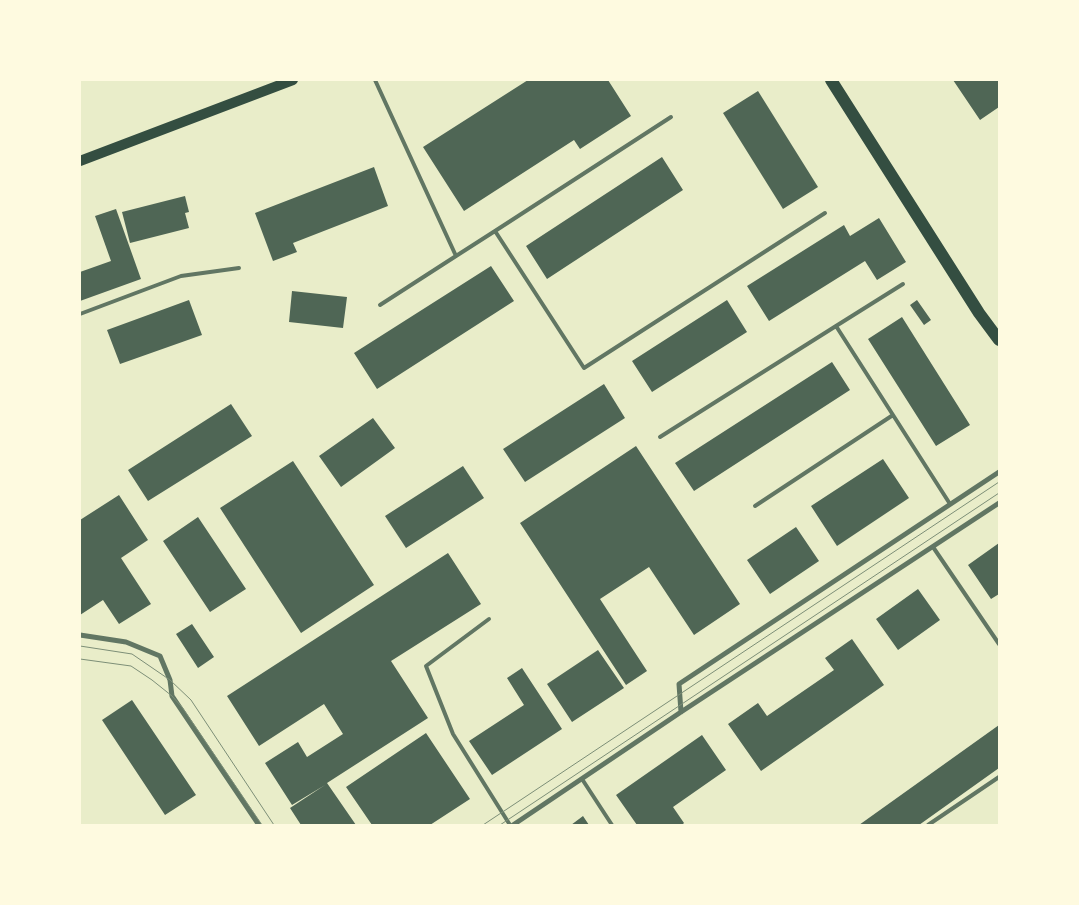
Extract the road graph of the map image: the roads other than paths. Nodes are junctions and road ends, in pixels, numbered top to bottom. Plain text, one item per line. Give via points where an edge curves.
1 (293, 80) edge
2 (375, 80) edge
3 (831, 80) edge
4 (671, 117) dead end
5 (80, 161) edge
6 (825, 213) dead end
7 (494, 231) junction
8 (456, 256) junction
9 (239, 268) dead end
10 (903, 284) dead end
11 (380, 305) dead end
12 (80, 314) edge
13 (836, 326) junction
14 (999, 340) edge
15 (893, 415) junction
16 (660, 438) dead end
17 (999, 472) edge
18 (999, 503) edge
19 (950, 504) junction
20 (754, 506) dead end
21 (933, 547) junction
22 (489, 619) dead end
23 (80, 634) edge
24 (999, 644) edge
25 (681, 712) junction
26 (999, 777) edge
27 (582, 779) junction
28 (259, 825) edge
29 (510, 825) edge
30 (514, 825) edge
31 (612, 825) edge
32 (928, 825) edge

1 - 5 main road
2 - 8 lane
3 - 14 main road
4 - 7 lane
6 - 7 lane via 584,368
7 - 8 lane
8 - 11 lane
9 - 12 lane via 181,276
10 - 13 lane
13 - 15 lane
13 - 16 lane
15 - 19 lane
15 - 20 lane
17 - 19 street
18 - 21 street
19 - 25 street via 679,684
21 - 24 lane
21 - 25 street
22 - 29 lane via 426,666 453,734
23 - 28 street via 126,642 160,656 170,680 172,696
25 - 27 street
26 - 32 lane
27 - 30 street
27 - 31 lane

